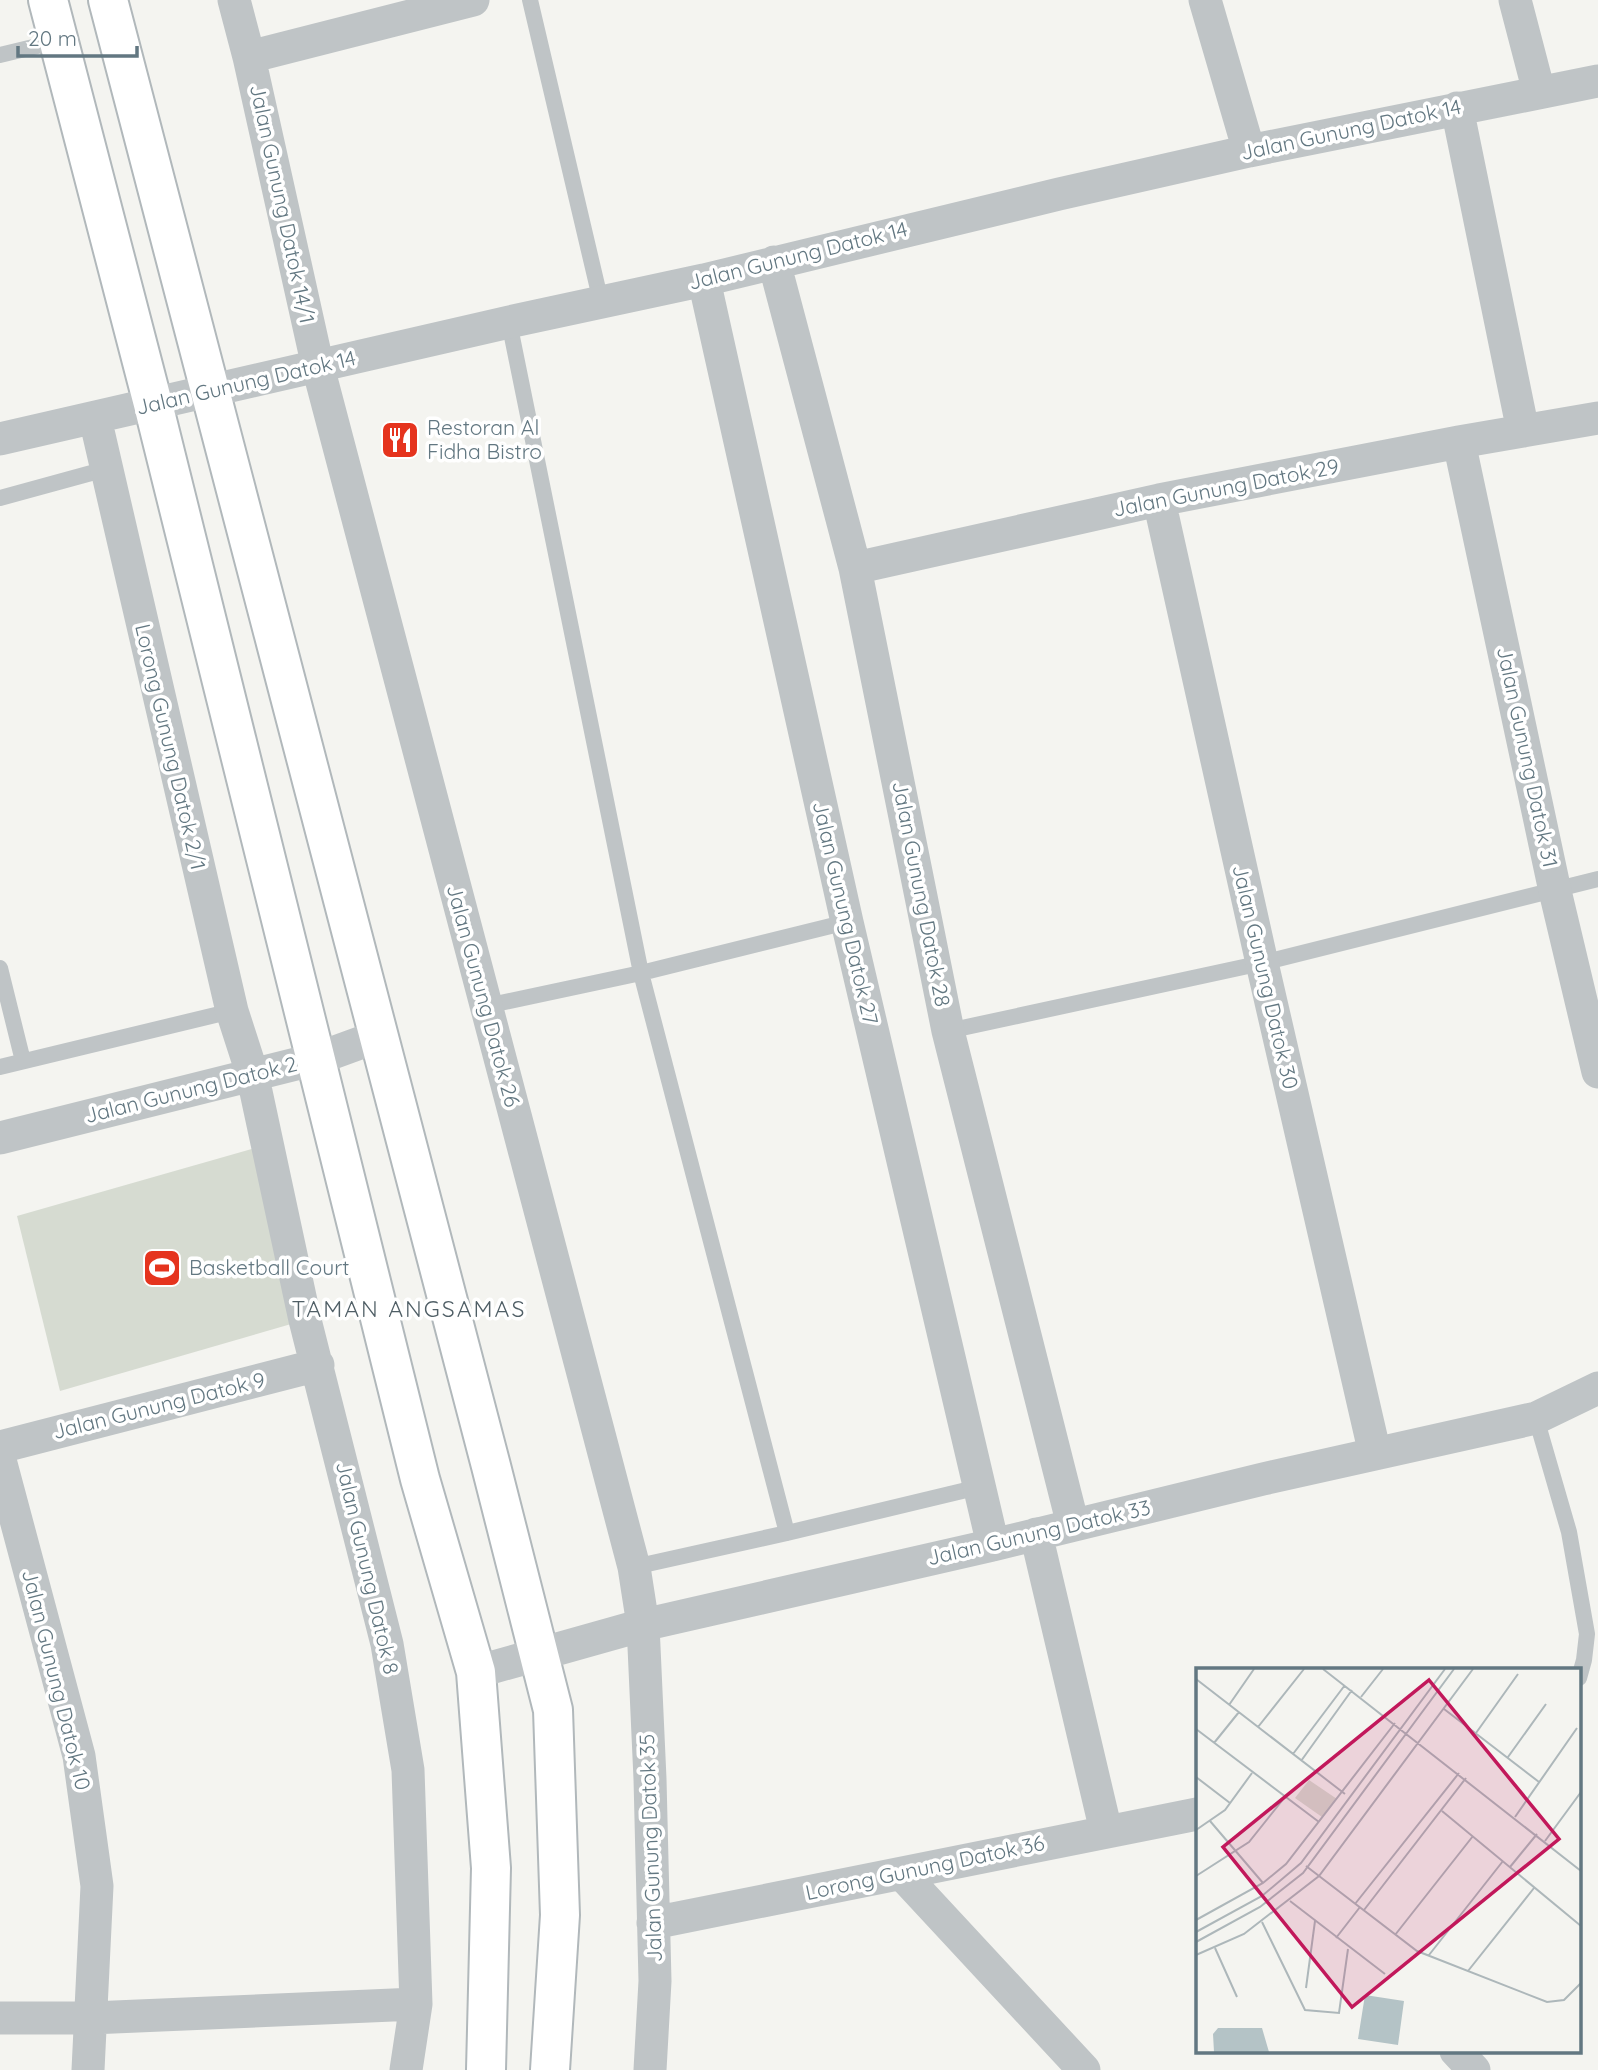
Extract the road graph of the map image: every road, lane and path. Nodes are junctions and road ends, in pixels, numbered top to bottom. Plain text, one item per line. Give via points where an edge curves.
1 (48, 0) edge
2 (108, 0) edge
3 (234, 0) edge
4 (473, 0) edge
5 (530, 0) edge
6 (1205, 0) edge
7 (1515, 0) edge
8 (58, 41) junction
9 (0, 55) edge
10 (249, 57) junction
11 (1598, 80) edge
12 (1539, 92) junction
13 (1457, 108) junction
14 (1249, 151) junction
15 (774, 262) junction
16 (704, 280) junction
17 (601, 302) junction
18 (509, 322) junction
19 (318, 367) junction
20 (211, 390) junction
21 (153, 404) junction
22 (95, 418) junction
23 (1598, 418) edge
24 (1522, 431) junction
25 (0, 439) edge
26 (1459, 442) junction
27 (106, 469) junction
28 (0, 498) edge
29 (1159, 500) junction
30 (855, 568) junction
31 (1598, 879) edge
32 (1555, 891) junction
33 (847, 922) junction
34 (1262, 963) junction
35 (0, 968) edge
36 (641, 973) junction
37 (486, 1006) junction
38 (232, 1010) junction
39 (948, 1031) junction
40 (379, 1036) junction
41 (316, 1059) junction
42 (23, 1061) junction
43 (0, 1067) edge
44 (1598, 1072) edge
45 (252, 1073) junction
46 (0, 1138) edge
47 (318, 1365) junction
48 (1598, 1388) edge
49 (1536, 1418) junction
50 (0, 1447) edge
51 (1374, 1454) junction
52 (0, 1460) edge
53 (979, 1487) junction
54 (1073, 1525) junction
55 (787, 1534) junction
56 (1036, 1534) junction
57 (993, 1545) junction
58 (634, 1567) junction
59 (643, 1625) junction
60 (538, 1653) junction
61 (476, 1672) junction
62 (1580, 1674) edge
63 (1196, 1814) edge
64 (1106, 1831) junction
65 (902, 1874) junction
66 (653, 1923) junction
67 (416, 2004) junction
68 (0, 2018) edge
69 (91, 2018) junction
70 (1457, 2052) edge
71 (88, 2070) edge
72 (406, 2070) edge
73 (486, 2070) edge
74 (550, 2070) edge
75 (650, 2070) edge
76 (1084, 2070) edge
77 (1474, 2070) edge

1 - 8 street
2 - 20 street
3 - 10 street, Jalan Gunung Datok 14/1
4 - 10 street
5 - 17 lane
6 - 14 street
7 - 12 street
8 - 9 lane
8 - 21 street
10 - 19 street, Jalan Gunung Datok 14/1
11 - 12 street, Jalan Gunung Datok 14
12 - 13 street, Jalan Gunung Datok 14
13 - 14 street, Jalan Gunung Datok 14
13 - 24 street
14 - 15 street, Jalan Gunung Datok 14
15 - 16 street, Jalan Gunung Datok 14
15 - 30 street, Jalan Gunung Datok 28
16 - 17 street, Jalan Gunung Datok 14
16 - 33 street, Jalan Gunung Datok 27
17 - 18 street, Jalan Gunung Datok 14
18 - 19 street, Jalan Gunung Datok 14
18 - 36 lane
19 - 20 street, Jalan Gunung Datok 14
19 - 37 street, Jalan Gunung Datok 26
20 - 21 street, Jalan Gunung Datok 14
20 - 40 street
21 - 22 street, Jalan Gunung Datok 14
21 - 41 street
22 - 25 street, Jalan Gunung Datok 14
22 - 27 street, Lorong Gunung Datok 2/1
23 - 24 street, Jalan Gunung Datok 29
24 - 26 street, Jalan Gunung Datok 29
26 - 29 street, Jalan Gunung Datok 29
26 - 32 street, Jalan Gunung Datok 31
27 - 28 lane
27 - 38 street, Lorong Gunung Datok 2/1
29 - 30 street, Jalan Gunung Datok 29
29 - 34 street, Jalan Gunung Datok 30
30 - 39 street, Jalan Gunung Datok 28
31 - 32 lane
32 - 34 lane
32 - 44 street, Jalan Gunung Datok 31
33 - 36 lane
33 - 53 street, Jalan Gunung Datok 27
34 - 39 lane
34 - 51 street, Jalan Gunung Datok 30
35 - 42 lane
36 - 37 lane
36 - 55 lane
37 - 58 street, Jalan Gunung Datok 26
38 - 42 lane
38 - 45 street, Lorong Gunung Datok 2/1
39 - 54 street, Jalan Gunung Datok 28
40 - 41 street, Jalan Gunung Datok 2
40 - 60 street
41 - 45 street, Jalan Gunung Datok 2
41 - 61 street via 420,1479
42 - 43 lane
45 - 46 street, Jalan Gunung Datok 2
45 - 47 street, Jalan Gunung Datok 8
47 - 50 street, Jalan Gunung Datok 9
47 - 67 street, Jalan Gunung Datok 8 via 387,1644 408,1770
48 - 49 street, Jalan Gunung Datok 33
49 - 51 street, Jalan Gunung Datok 33
49 - 62 lane via 1569,1532 1587,1634
51 - 54 street, Jalan Gunung Datok 33
52 - 69 street, Jalan Gunung Datok 10 via 79,1756 97,1886
53 - 55 lane
53 - 57 street, Jalan Gunung Datok 27
54 - 56 street, Jalan Gunung Datok 33
55 - 58 lane
56 - 57 street, Jalan Gunung Datok 33
56 - 64 street
57 - 59 street, Jalan Gunung Datok 33
58 - 59 street, Jalan Gunung Datok 26
59 - 60 street, Jalan Gunung Datok 33
59 - 66 street, Jalan Gunung Datok 35
60 - 61 street, Jalan Gunung Datok 33
60 - 74 street via 553,1710 560,1915
61 - 73 street via 491,1868
63 - 64 street, Lorong Gunung Datok 36
64 - 65 street, Lorong Gunung Datok 36
65 - 66 street, Lorong Gunung Datok 36
65 - 76 street
66 - 75 street, Jalan Gunung Datok 35
67 - 69 street
67 - 72 street, Jalan Gunung Datok 8
68 - 69 street
69 - 71 street, Jalan Gunung Datok 10
70 - 77 street

